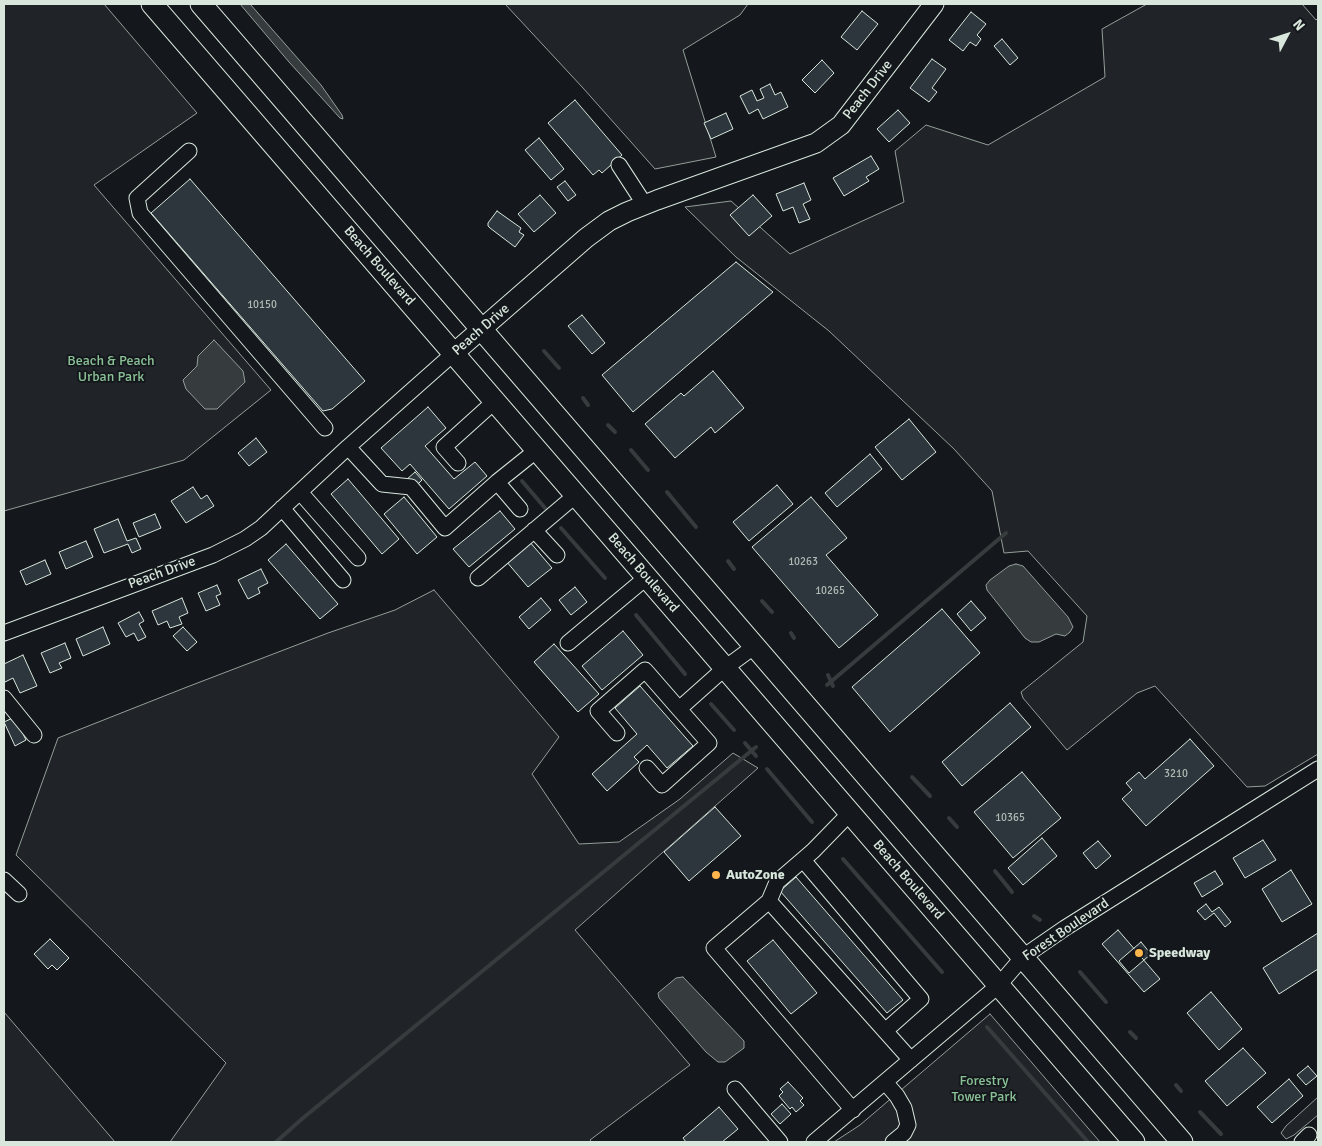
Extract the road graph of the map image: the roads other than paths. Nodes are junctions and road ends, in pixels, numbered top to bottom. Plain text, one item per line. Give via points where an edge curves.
1 (152, 4) edge
2 (201, 4) edge
3 (934, 4) edge
4 (189, 151) dead end
5 (619, 165) dead end
6 (645, 205) junction
7 (481, 330) junction
8 (454, 353) junction
9 (495, 402) junction
10 (325, 428) dead end
11 (348, 447) junction
12 (537, 450) junction
13 (458, 463) dead end
14 (497, 482) junction
15 (300, 492) junction
16 (576, 495) junction
17 (282, 508) junction
18 (520, 509) dead end
19 (534, 530) junction
20 (557, 556) dead end
21 (358, 558) dead end
22 (647, 577) junction
23 (478, 578) dead end
24 (343, 580) dead end
25 (4, 632) edge
26 (568, 644) dead end
27 (755, 646) junction
28 (725, 668) junction
29 (4, 698) edge
30 (679, 709) junction
31 (617, 733) dead end
32 (34, 735) dead end
33 (647, 768) dead end
34 (1318, 769) edge
35 (850, 812) junction
36 (803, 860) junction
37 (4, 880) edge
38 (18, 894) dead end
39 (769, 901) junction
40 (1023, 957) junction
41 (999, 985) junction
42 (885, 1030) junction
43 (911, 1060) junction
44 (885, 1082) junction
45 (735, 1089) dead end
46 (853, 1110) junction
47 (780, 1142) edge
48 (814, 1142) edge
49 (893, 1142) edge
50 (1134, 1142) edge
51 (1182, 1142) edge

1 - 8 highway, Beach Boulevard
2 - 7 highway
3 - 6 main road, Peach Drive via 841,125 816,143
4 - 10 street via 137,198 140,212
5 - 6 street
6 - 7 main road, Peach Drive via 609,221 586,238
7 - 8 main road, Peach Drive
7 - 27 highway
8 - 9 highway, Beach Boulevard
8 - 11 street, Peach Drive
9 - 12 highway, Beach Boulevard
9 - 13 street via 444,447
11 - 14 street via 382,484 411,487 445,528
11 - 15 street, Peach Drive
12 - 14 street
12 - 16 highway, Beach Boulevard
14 - 18 street
15 - 17 street, Peach Drive
15 - 21 street
16 - 19 street
16 - 22 highway, Beach Boulevard
17 - 24 street
17 - 25 street, Peach Drive via 261,528 226,549
19 - 20 street
19 - 23 street
22 - 26 street
22 - 28 highway, Beach Boulevard
27 - 28 street
27 - 40 highway
28 - 30 street
28 - 35 highway, Beach Boulevard
29 - 32 street
30 - 31 street via 644,670 598,711
30 - 33 street via 709,743 662,785
34 - 40 street, Forest Boulevard
35 - 36 street
35 - 41 highway, Beach Boulevard
36 - 39 street via 776,882
36 - 42 street via 921,999
37 - 38 street
39 - 42 street
39 - 46 street via 714,948
40 - 41 street, Forest Boulevard
40 - 51 highway
41 - 43 street, Forest Boulevard
41 - 50 highway, Beach Boulevard
42 - 43 street
43 - 44 street, Forest Boulevard
44 - 46 street, Forest Boulevard
44 - 49 street via 904,1108 908,1125
45 - 47 street
46 - 48 street, Forest Boulevard

